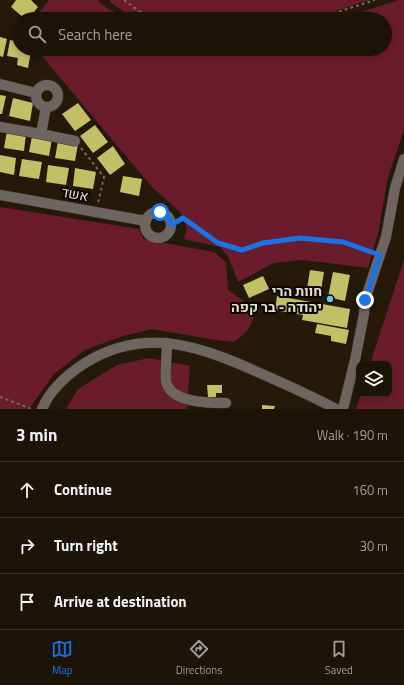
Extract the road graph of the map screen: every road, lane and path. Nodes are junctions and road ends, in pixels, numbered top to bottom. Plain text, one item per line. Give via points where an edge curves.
1 (124, 0) edge
2 (375, 0) edge
3 (140, 12) edge
4 (338, 12) edge
5 (0, 84) edge
6 (36, 93) junction
7 (46, 107) junction
8 (0, 127) edge
9 (41, 134) junction
10 (75, 141) joint
11 (404, 159) edge
12 (0, 195) edge
13 (96, 212) junction
14 (146, 221) junction
15 (171, 225) junction
16 (380, 255) junction
17 (167, 344) junction
18 (0, 397) edge
19 (226, 403) dead end
20 (32, 409) edge
21 (42, 409) edge
22 (336, 409) edge
23 (343, 409) edge

1 - 3 path
2 - 4 path
5 - 6 street
6 - 7 street via 39,104
6 - 7 street via 40,87 47,85 56,90 56,103
7 - 9 street
8 - 9 street
9 - 10 street
10 - 13 path via 104,177
11 - 16 street
12 - 13 street, אשד
13 - 14 street, אשד
14 - 15 street via 151,214 160,212 168,216
14 - 15 street via 147,232 157,238 165,236
15 - 16 path via 183,218 218,243 242,250 263,243 300,238 343,242
16 - 23 street via 365,300 360,337
17 - 19 street via 166,381 170,390 178,396 199,402
17 - 21 street via 155,342 125,345 99,354 75,370 57,387
17 - 22 street via 211,352
18 - 20 path

